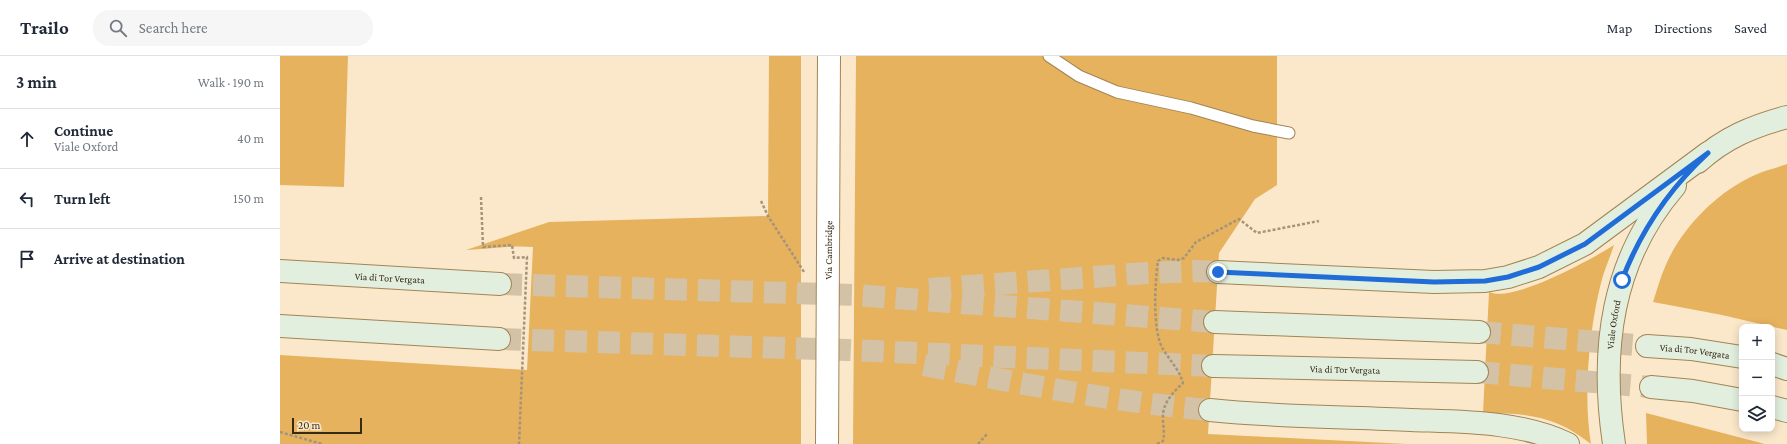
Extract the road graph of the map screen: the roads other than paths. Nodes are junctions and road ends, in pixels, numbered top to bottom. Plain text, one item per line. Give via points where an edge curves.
1 (829, 56) edge
2 (1049, 56) edge
3 (1787, 117) edge
4 (1289, 133) dead end
5 (1708, 153) junction
6 (280, 271) edge
7 (1218, 272) tunnel mouth
8 (500, 284) tunnel mouth
9 (1215, 322) tunnel mouth
10 (280, 326) edge
11 (1479, 332) tunnel mouth
12 (499, 339) tunnel mouth
13 (1647, 346) tunnel mouth
14 (1739, 357) edge
15 (1775, 365) edge
16 (1213, 366) tunnel mouth
17 (1787, 369) edge
18 (1477, 372) tunnel mouth
19 (1651, 387) tunnel mouth
20 (1739, 399) edge
21 (1775, 408) edge
22 (1210, 410) tunnel mouth
23 (1787, 411) edge
24 (827, 444) edge
25 (1568, 444) edge
26 (1614, 444) edge

1 - 24 street, Via Cambridge
2 - 4 lane via 1079,76 1117,92
3 - 5 main road, Viale Oxford via 1759,124 1733,136
5 - 7 main road via 1585,244 1539,267 1508,277 1485,281 1434,282
5 - 26 main road, Viale Oxford via 1688,171 1662,203 1640,240 1622,280 1615,306 1608,355 1608,387
6 - 8 main road, Via di Tor Vergata
9 - 11 main road
10 - 12 main road
13 - 14 main road, Via di Tor Vergata via 1691,349
15 - 17 main road
16 - 18 main road, Via di Tor Vergata
19 - 20 main road via 1704,392
21 - 23 main road
22 - 25 main road via 1512,427 1537,431

